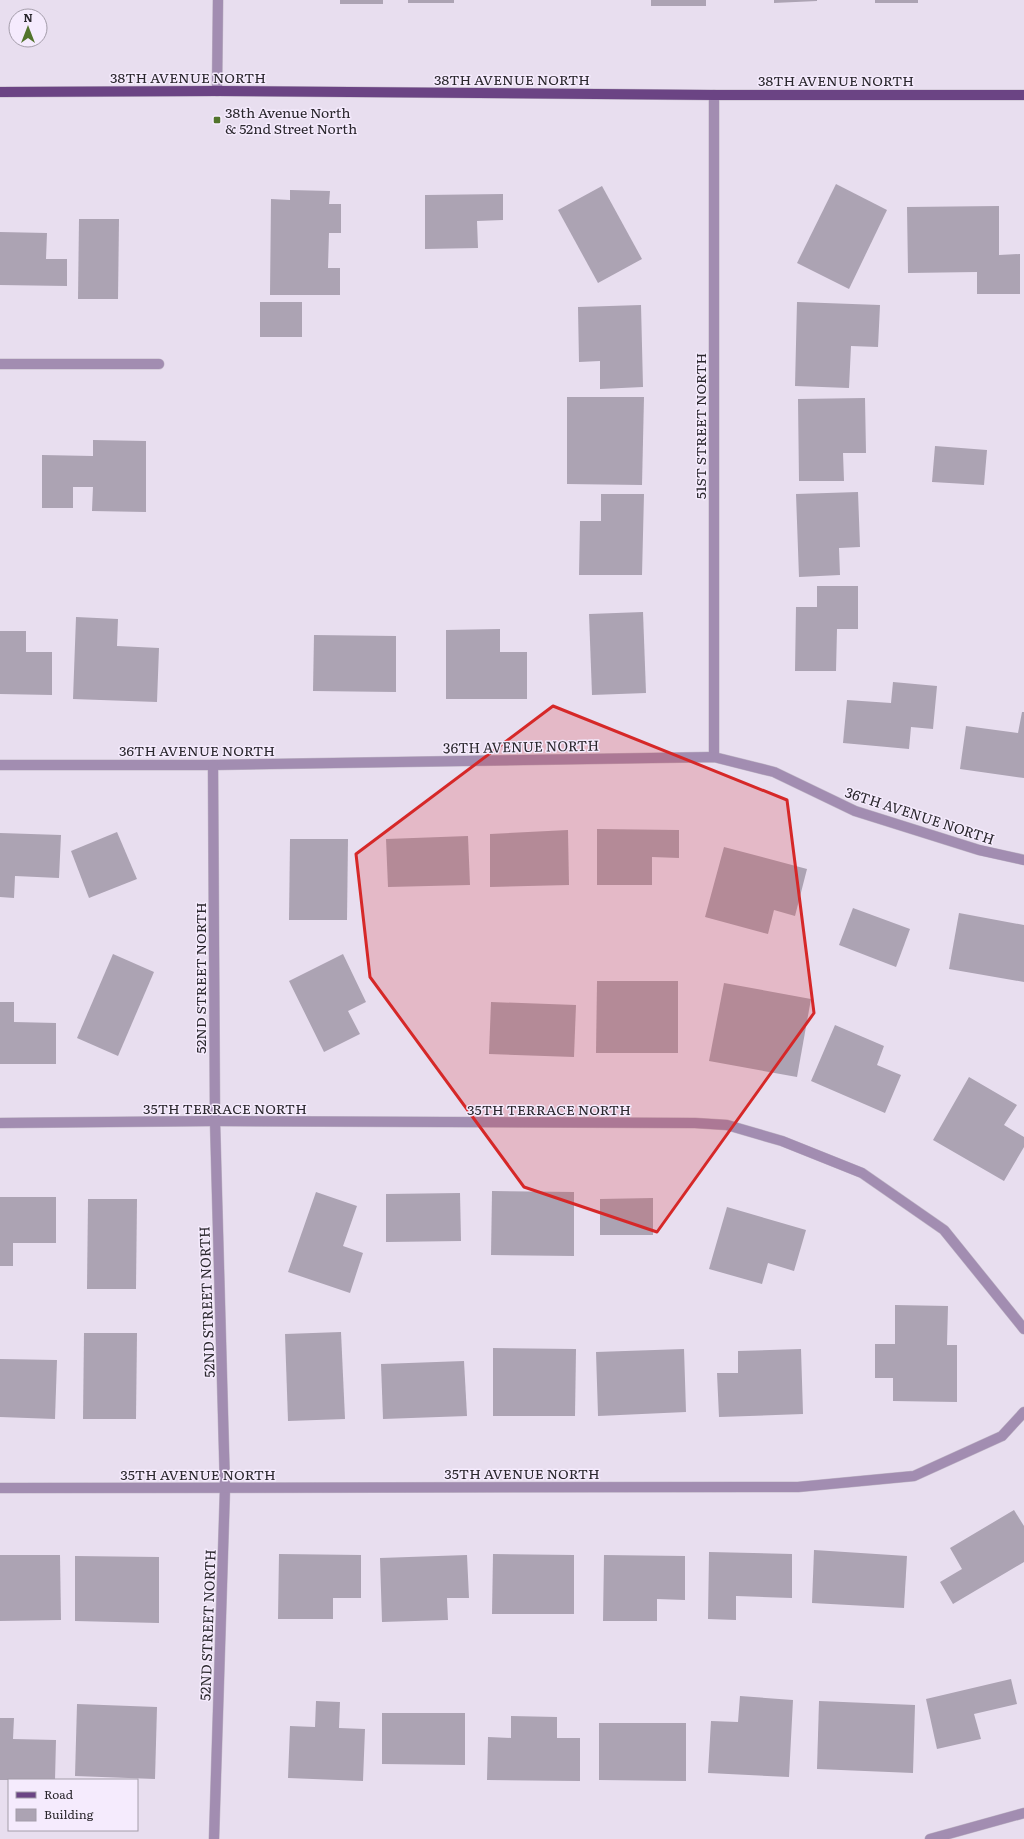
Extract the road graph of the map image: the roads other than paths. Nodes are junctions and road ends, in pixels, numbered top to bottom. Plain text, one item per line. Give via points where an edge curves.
1 (218, 0) edge
2 (217, 91) junction
3 (0, 92) edge
4 (1024, 94) edge
5 (714, 95) junction
6 (0, 364) edge
7 (159, 364) dead end
8 (714, 757) junction
9 (0, 765) edge
10 (213, 765) junction
11 (1024, 860) edge
12 (215, 1121) junction
13 (0, 1123) edge
14 (1024, 1329) edge
15 (1024, 1412) edge
16 (0, 1488) edge
17 (225, 1488) junction
18 (1024, 1813) edge
19 (214, 1839) edge
20 (930, 1839) edge

1 - 2 street
2 - 3 main road, 38TH AVENUE NORTH
2 - 5 main road, 38TH AVENUE NORTH
4 - 5 main road, 38TH AVENUE NORTH
5 - 8 street, 51ST STREET NORTH
6 - 7 street
8 - 10 street, 36TH AVENUE NORTH
8 - 11 street, 36TH AVENUE NORTH via 774,772 855,811 979,850
9 - 10 street, 36TH AVENUE NORTH
10 - 12 street, 52ND STREET NORTH
12 - 13 street, 35TH TERRACE NORTH
12 - 14 street, 35TH TERRACE NORTH via 727,1125 782,1141 862,1173 944,1230
12 - 17 street, 52ND STREET NORTH
15 - 17 street, 35TH AVENUE NORTH via 1002,1436 914,1476 798,1487
16 - 17 street, 35TH AVENUE NORTH
17 - 19 street, 52ND STREET NORTH
18 - 20 street

